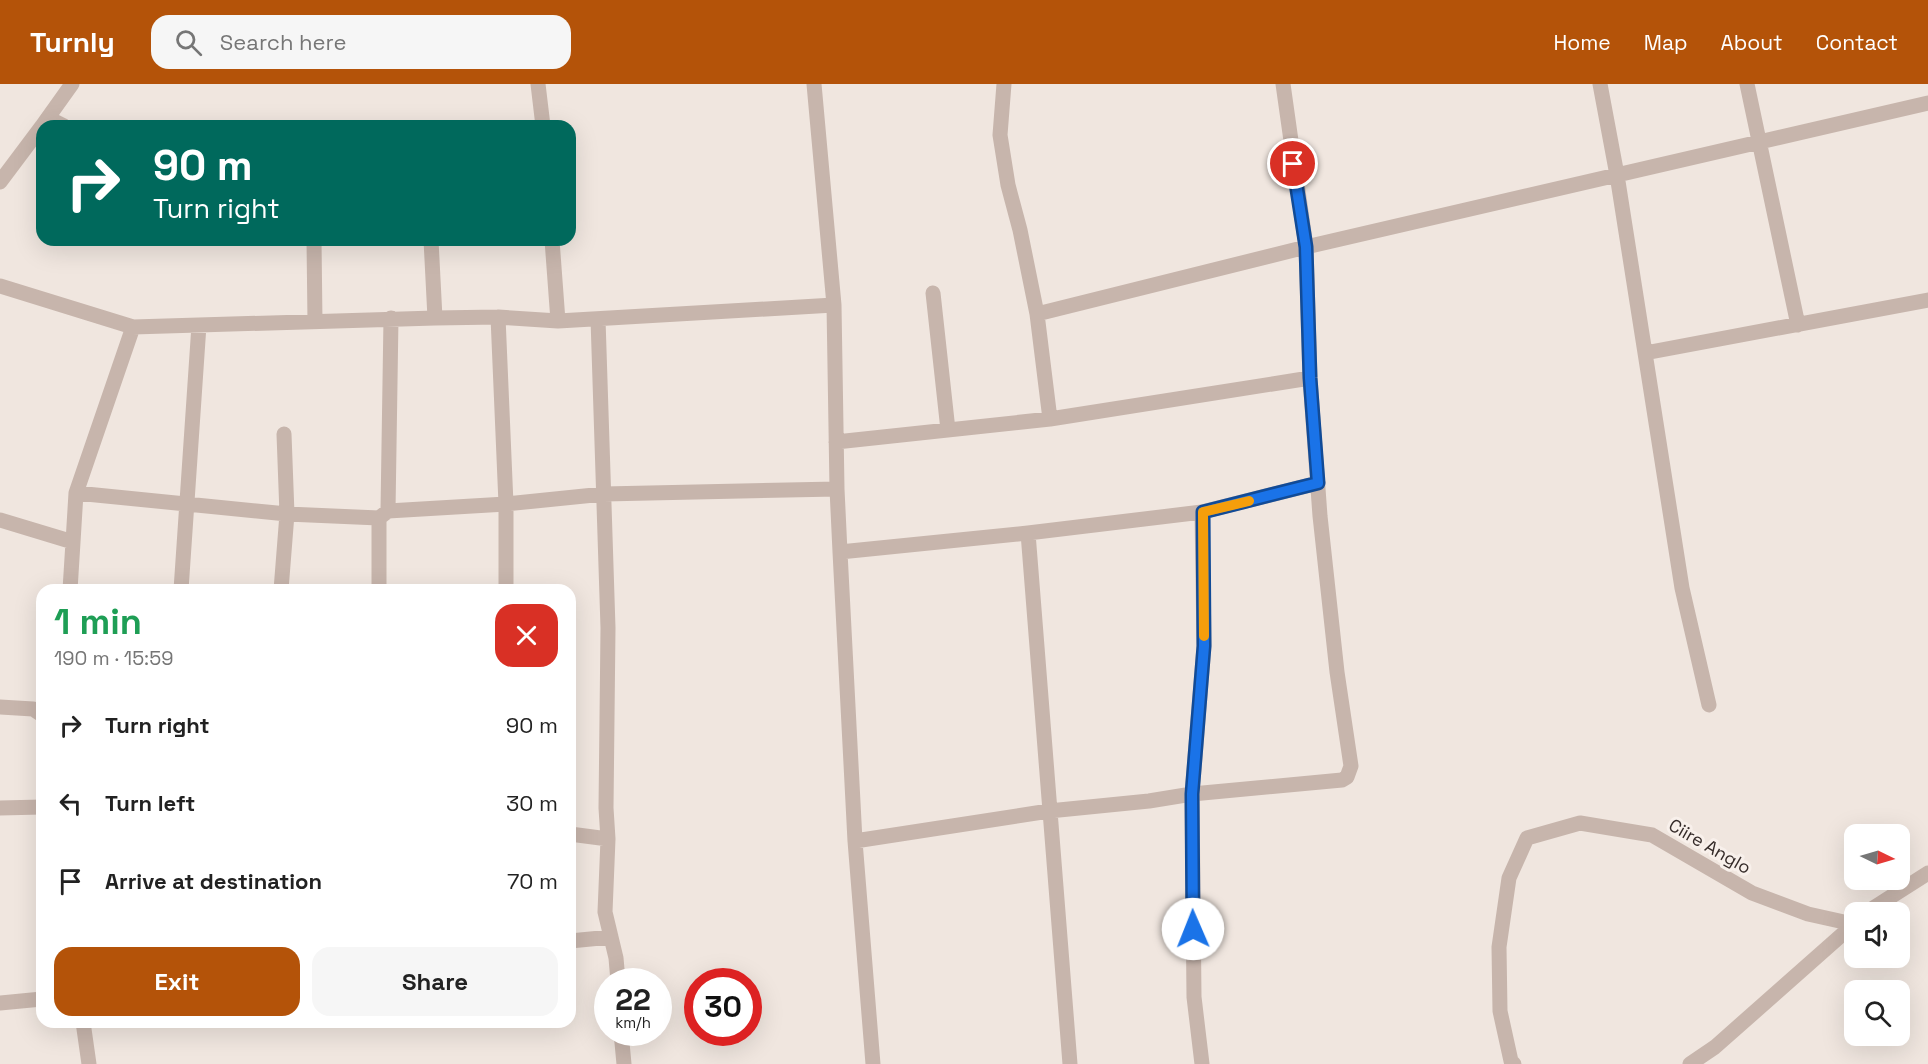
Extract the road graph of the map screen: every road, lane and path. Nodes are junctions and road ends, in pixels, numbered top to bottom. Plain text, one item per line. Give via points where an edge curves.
1 (72, 84) edge
2 (538, 84) edge
3 (814, 84) edge
4 (1004, 84) edge
5 (1283, 84) edge
6 (1600, 84) edge
7 (1747, 84) edge
8 (1928, 103) edge
9 (46, 120) edge
10 (542, 120) edge
11 (36, 134) edge
12 (1761, 142) junction
13 (1617, 175) junction
14 (0, 182) edge
15 (314, 246) edge
16 (431, 246) edge
17 (552, 246) edge
18 (1306, 247) junction
19 (0, 286) edge
20 (933, 292) dead end
21 (1928, 300) edge
22 (834, 305) junction
23 (1037, 314) junction
24 (498, 317) junction
25 (391, 318) junction
26 (435, 318) junction
27 (598, 319) junction
28 (558, 321) junction
29 (315, 322) junction
30 (199, 325) junction
31 (1798, 325) junction
32 (133, 327) junction
33 (1645, 353) junction
34 (1310, 378) junction
35 (1050, 418) junction
36 (948, 430) junction
37 (284, 434) dead end
38 (836, 442) junction
39 (1318, 483) junction
40 (837, 489) junction
41 (76, 493) junction
42 (604, 494) junction
43 (186, 502) junction
44 (506, 504) junction
45 (1203, 512) junction
46 (287, 514) junction
47 (383, 514) junction
48 (0, 520) edge
49 (1028, 533) junction
50 (73, 542) junction
51 (840, 552) junction
52 (70, 584) edge
53 (180, 584) edge
54 (281, 584) edge
55 (379, 584) edge
56 (506, 584) edge
57 (1709, 705) dead end
58 (0, 707) edge
59 (36, 711) edge
60 (1192, 794) junction
61 (36, 807) edge
62 (0, 808) edge
63 (1049, 811) junction
64 (576, 835) edge
65 (608, 839) junction
66 (855, 842) junction
67 (1928, 873) edge
68 (1882, 902) edge
69 (1844, 922) edge
70 (1844, 933) edge
71 (611, 937) junction
72 (576, 940) edge
73 (617, 968) edge
74 (36, 1000) edge
75 (0, 1004) edge
76 (84, 1028) edge
77 (622, 1046) edge
78 (89, 1064) edge
79 (624, 1064) edge
80 (873, 1064) edge
81 (1070, 1064) edge
82 (1202, 1064) edge
83 (1514, 1064) edge
84 (1690, 1064) edge

1 - 9 street
2 - 10 street
3 - 22 street
4 - 23 street via 1000,135
5 - 18 street
6 - 13 street
7 - 12 street
8 - 12 street
11 - 14 street
12 - 13 street
12 - 31 street
13 - 18 street
13 - 33 street
15 - 29 street
16 - 26 street
17 - 28 street
18 - 23 street
18 - 34 street
19 - 32 street
20 - 36 street
21 - 31 street
22 - 27 street
22 - 38 street
23 - 35 street
24 - 26 street
24 - 28 street
24 - 44 street
25 - 26 street
25 - 29 street
25 - 47 street
27 - 28 street
27 - 42 street
29 - 30 street
30 - 32 street
30 - 43 street
31 - 33 street
32 - 41 street
33 - 57 street via 1682,588
34 - 35 street
34 - 39 street
35 - 36 street
36 - 38 street
37 - 46 street
38 - 40 street
39 - 45 street
39 - 60 street via 1337,672 1351,766 1347,777
40 - 42 street
40 - 51 street
41 - 43 street
41 - 50 street
42 - 44 street
42 - 65 street
43 - 46 street
43 - 53 street
44 - 47 street
44 - 56 street
45 - 49 street
45 - 60 street via 1204,646
46 - 47 street
46 - 54 street
47 - 55 street
48 - 50 street
49 - 51 street
49 - 63 street
50 - 52 street
51 - 66 street
58 - 59 street
60 - 63 street
60 - 82 street via 1194,997
61 - 62 street
63 - 66 street
63 - 81 street
64 - 65 street
65 - 71 street via 605,912
66 - 80 street
67 - 68 street
69 - 83 street, Ciire Anglo via 1808,914 1752,893 1652,835 1580,823 1527,838 1509,878 1499,947 1500,1011
70 - 84 street, Ciire Anglo via 1724,1040
71 - 72 street
71 - 73 street
74 - 75 street
76 - 78 street
77 - 79 street

